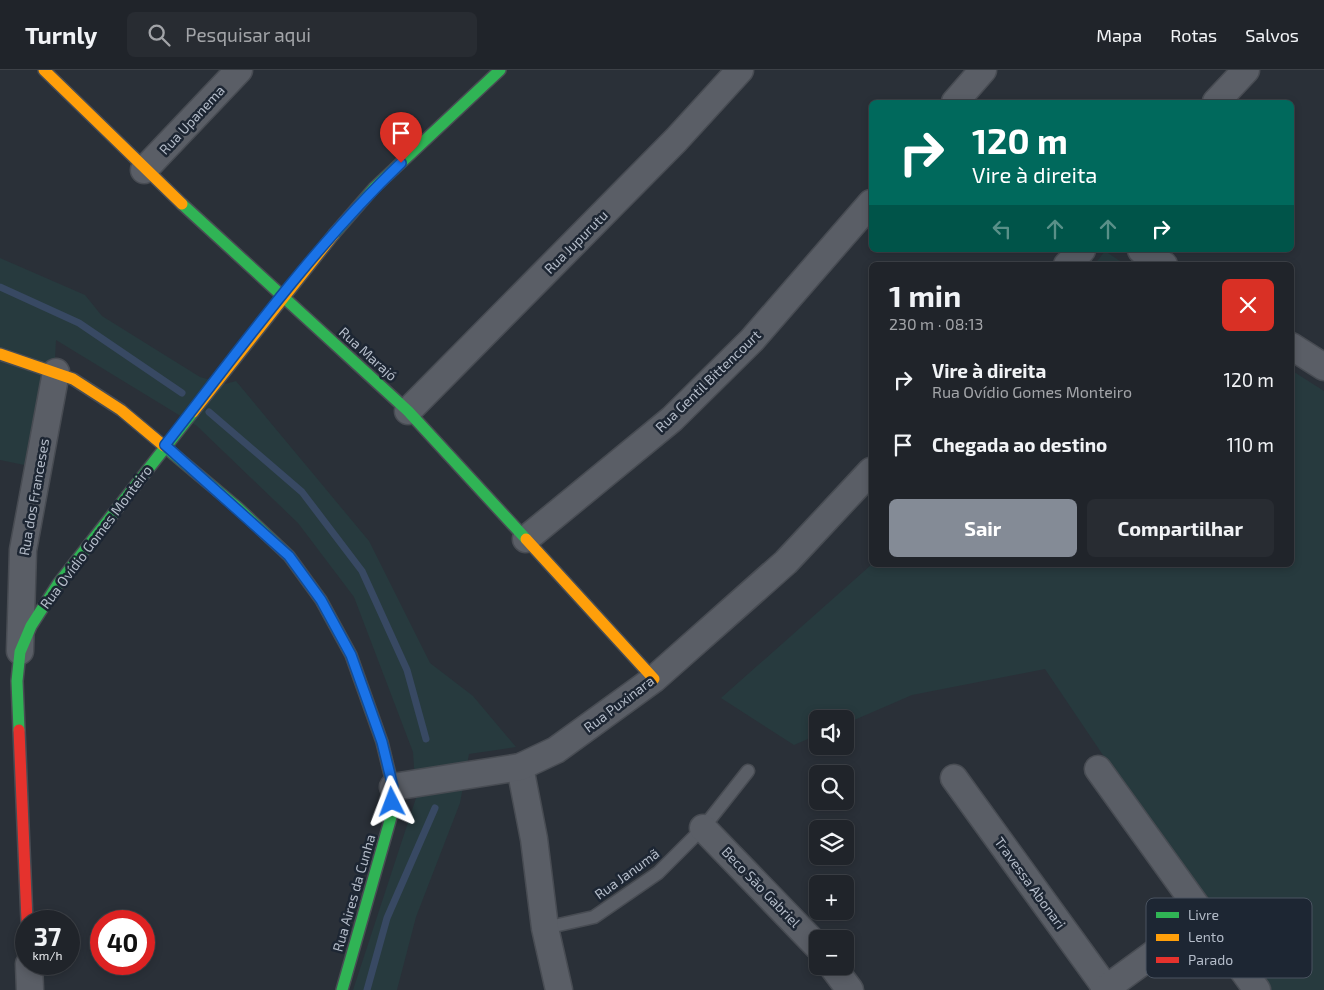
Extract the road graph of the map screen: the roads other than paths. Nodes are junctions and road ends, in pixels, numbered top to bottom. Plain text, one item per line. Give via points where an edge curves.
1 (44, 70) edge
2 (239, 70) edge
3 (500, 70) edge
4 (740, 70) edge
5 (983, 70) edge
6 (1246, 70) edge
7 (958, 100) edge
8 (1218, 100) edge
9 (144, 170) junction
10 (869, 205) edge
11 (1080, 252) edge
12 (1144, 252) edge
13 (1070, 262) edge
14 (1159, 262) edge
15 (282, 297) junction
16 (1294, 348) edge
17 (0, 354) edge
18 (1324, 367) edge
19 (56, 372) junction
20 (408, 411) junction
21 (165, 445) junction
22 (869, 473) edge
23 (526, 539) junction
24 (20, 652) junction
25 (654, 679) junction
26 (520, 767) junction
27 (1098, 768) dead end
28 (748, 771) dead end
29 (954, 778) dead end
30 (393, 787) junction
31 (703, 828) junction
32 (1190, 898) edge
33 (27, 910) edge
34 (545, 928) junction
35 (809, 938) edge
36 (1146, 959) edge
37 (29, 975) edge
38 (839, 975) edge
39 (1248, 978) edge
40 (1105, 989) edge
41 (30, 990) edge
42 (342, 990) edge
43 (559, 990) edge
44 (850, 990) edge
45 (1257, 990) edge

1 - 9 street, Rua Marajó
2 - 9 street, Rua Upanema
3 - 15 street, Rua Ovídio Gomes Monteiro via 374,188
4 - 20 street, Rua Jupurutu via 676,140
5 - 7 street
6 - 8 street
9 - 15 street, Rua Marajó
10 - 23 street, Rua Gentil Bittencourt via 752,340 672,419
11 - 13 street
12 - 14 street
15 - 20 street, Rua Marajó
15 - 21 street, Rua Ovídio Gomes Monteiro
16 - 18 street
17 - 19 street, Rua Aires da Cunha
19 - 21 street, Rua Aires da Cunha via 121,410
19 - 24 street, Rua dos Franceses via 23,550
20 - 23 street, Rua Marajó
21 - 24 street, Rua Ovídio Gomes Monteiro via 58,584 31,626
21 - 30 street, Rua Aires da Cunha via 289,556 321,600 351,655 382,742
22 - 25 street, Rua Puxinara via 786,562
23 - 25 street, Rua Marajó
24 - 33 street, Rua Ovídio Gomes Monteiro via 17,681
25 - 26 street, Rua Puxinara via 556,750
26 - 30 street, Rua Puxinara
26 - 34 street via 534,839
27 - 32 street
28 - 31 lane, Rua Janumã
29 - 40 street, Travessa Abonari
30 - 42 street, Rua Aires da Cunha via 391,817 383,850
31 - 34 lane, Rua Janumã via 658,874 594,917
31 - 35 street, Beco São Gabriel
34 - 43 street
36 - 40 street
37 - 41 street
38 - 44 street
39 - 45 street

